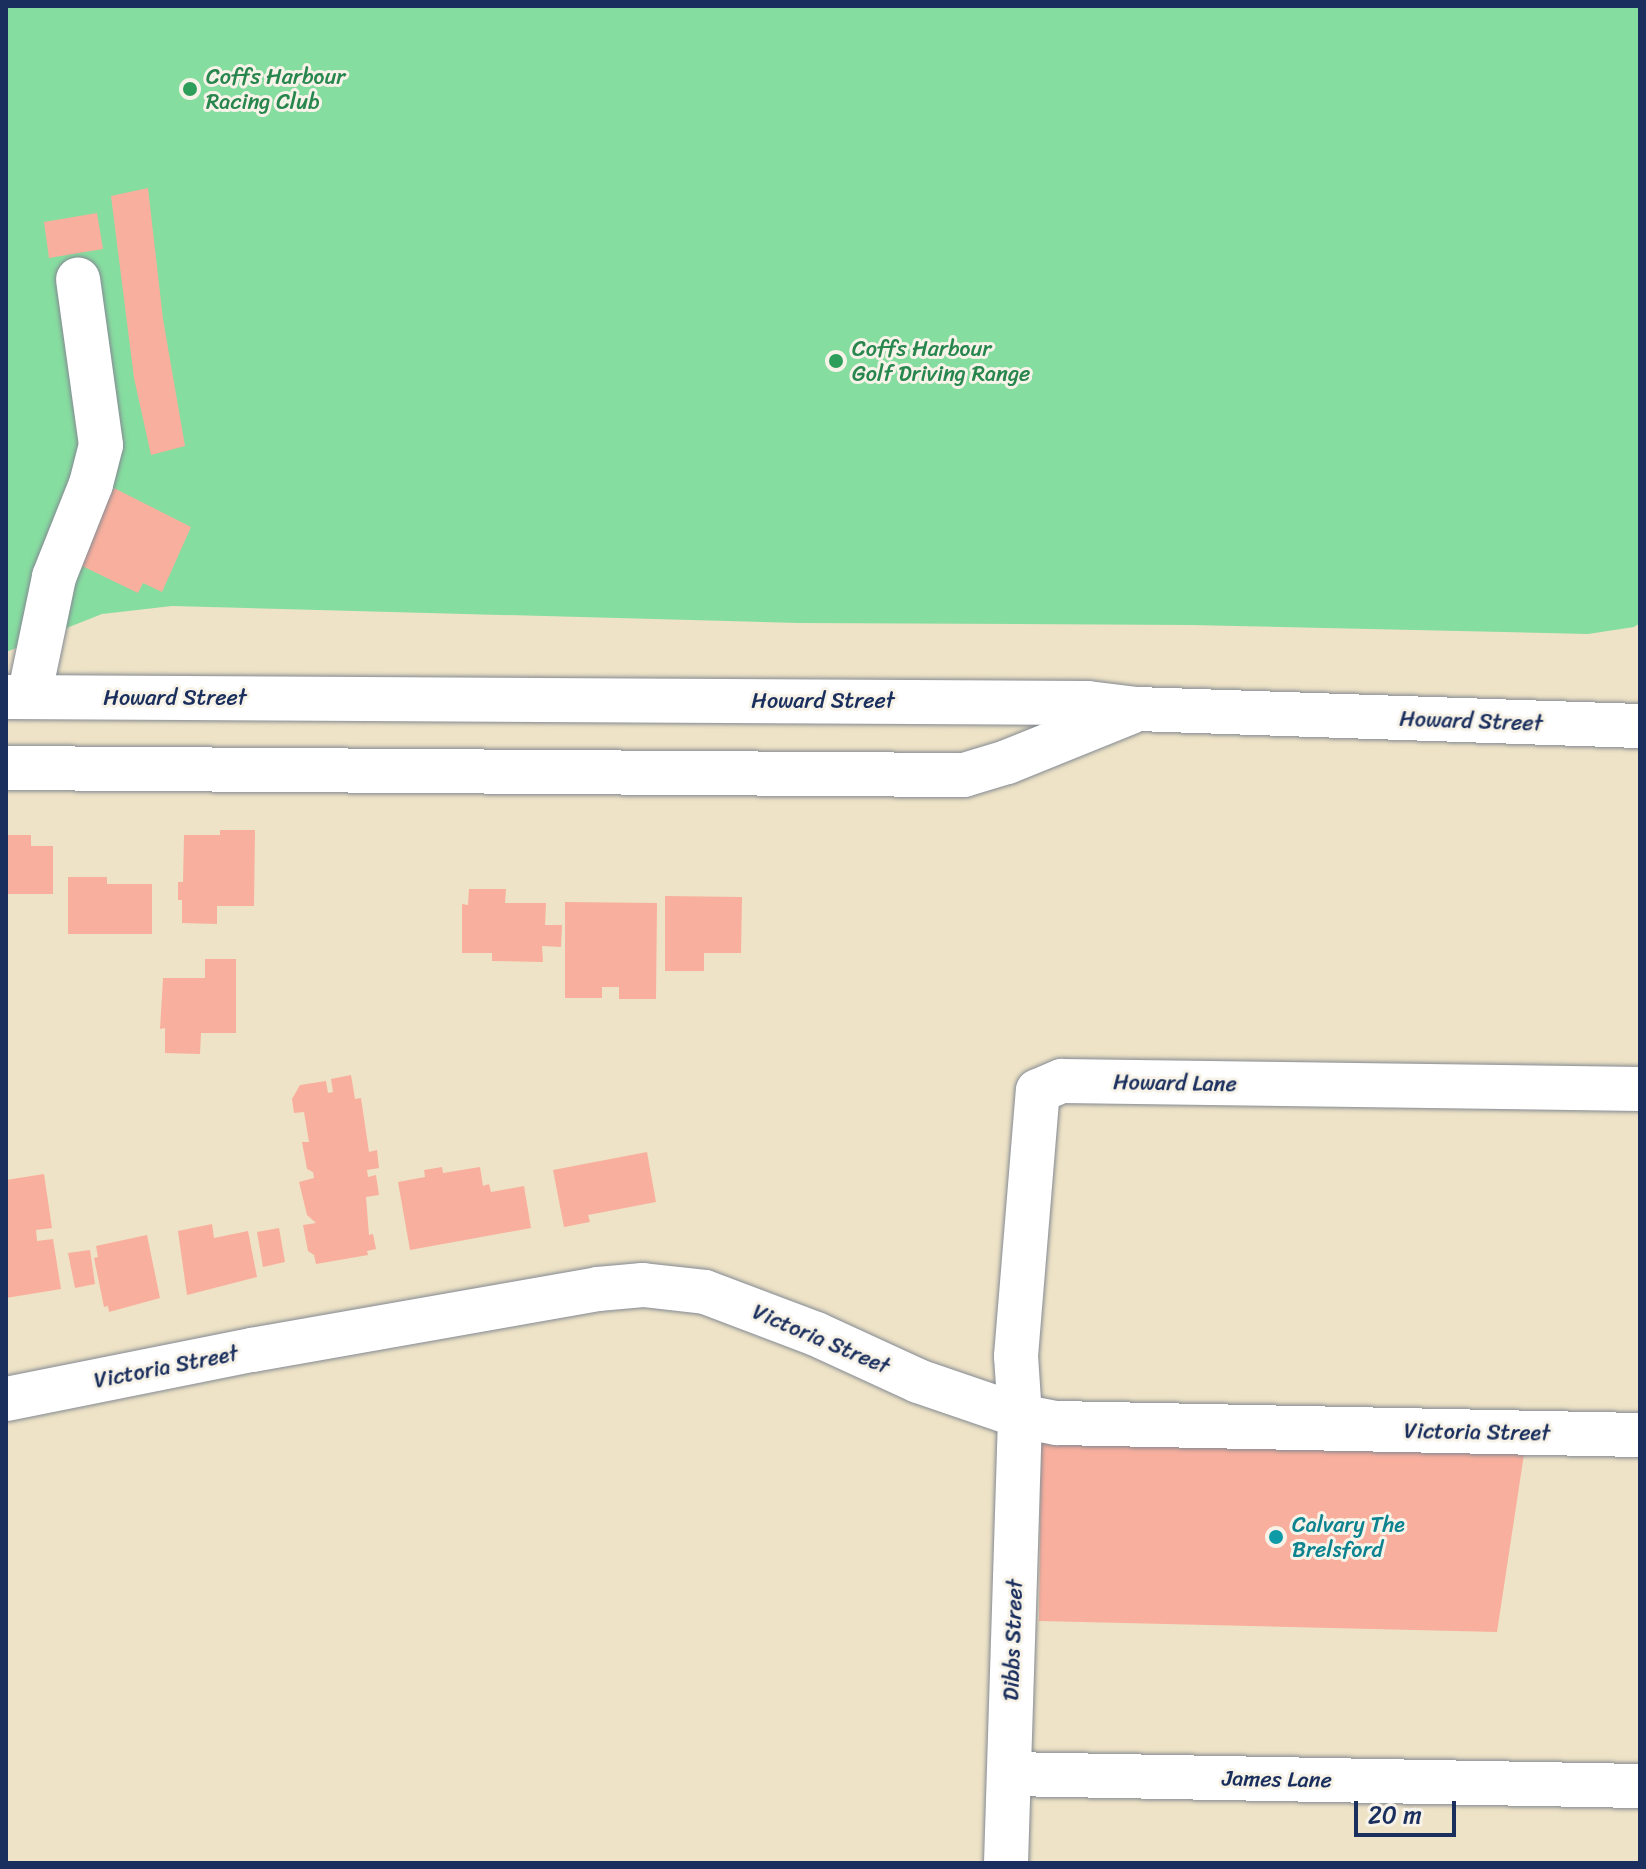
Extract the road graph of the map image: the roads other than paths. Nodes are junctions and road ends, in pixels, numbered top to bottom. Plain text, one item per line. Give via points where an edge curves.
1 (78, 280) dead end
2 (17, 697) edge
3 (1137, 709) junction
4 (1640, 726) edge
5 (6, 768) edge
6 (1640, 1089) edge
7 (6, 1399) edge
8 (1020, 1416) junction
9 (1640, 1435) edge
10 (1009, 1774) junction
11 (1640, 1786) edge
12 (1006, 1863) edge

1 - 2 street via 101,445
2 - 3 street, Howard Street via 1088,703
3 - 4 street, Howard Street
3 - 5 street via 964,775
6 - 8 street, Howard Lane via 1062,1081 1038,1091 1016,1356
7 - 8 street, Victoria Street via 268,1347 643,1285 705,1292 816,1334 918,1381
8 - 9 street, Victoria Street via 1057,1423
8 - 10 street, Dibbs Street
10 - 11 street, James Lane
10 - 12 street, Dibbs Street

